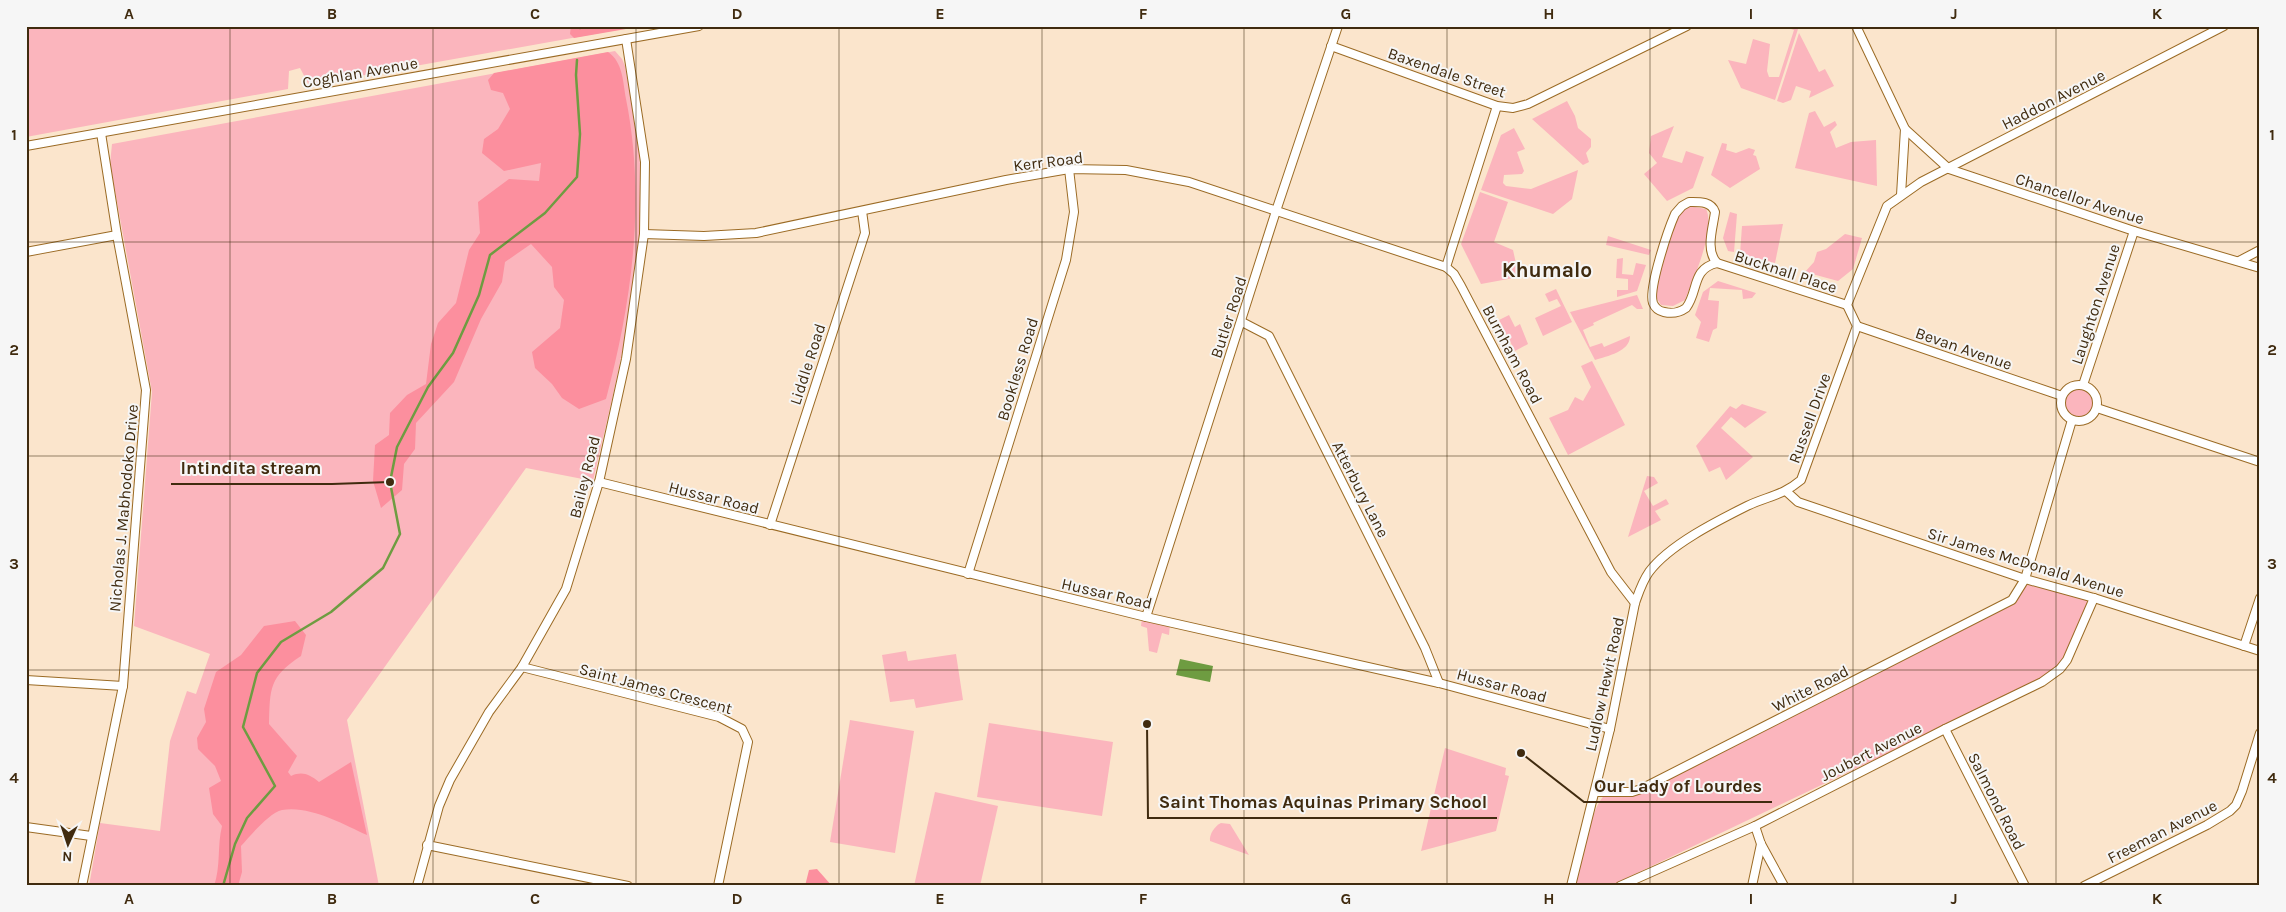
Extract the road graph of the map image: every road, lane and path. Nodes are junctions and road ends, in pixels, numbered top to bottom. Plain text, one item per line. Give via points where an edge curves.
1 (699, 26) edge
2 (1338, 26) edge
3 (1688, 26) edge
4 (1856, 26) edge
5 (2224, 26) edge
6 (626, 38) junction
7 (1331, 46) junction
8 (1497, 106) junction
9 (1904, 129) junction
10 (101, 132) junction
11 (26, 146) edge
12 (1949, 168) junction
13 (1070, 169) junction
14 (1898, 197) junction
15 (862, 211) junction
16 (1276, 211) junction
17 (2134, 231) junction
18 (644, 234) junction
19 (117, 235) junction
20 (2260, 250) edge
21 (26, 252) edge
22 (2239, 261) junction
23 (1717, 263) junction
24 (1446, 268) junction
25 (2260, 268) edge
26 (1847, 305) junction
27 (1242, 322) junction
28 (1857, 326) junction
29 (2083, 385) junction
30 (2062, 396) junction
31 (2097, 408) junction
32 (2072, 420) junction
33 (2260, 462) edge
34 (598, 482) junction
35 (1787, 492) junction
36 (770, 525) junction
37 (968, 574) junction
38 (2025, 580) junction
39 (2094, 598) junction
40 (2260, 598) edge
41 (1635, 603) junction
42 (1146, 617) junction
43 (2244, 646) junction
44 (2260, 651) edge
45 (522, 667) junction
46 (26, 680) edge
47 (1439, 683) junction
48 (123, 686) junction
49 (1945, 728) junction
50 (1610, 729) junction
51 (2260, 733) edge
52 (1595, 792) junction
53 (1754, 826) junction
54 (26, 827) edge
55 (91, 836) junction
56 (1761, 844) junction
57 (427, 845) junction
58 (82, 886) edge
59 (416, 886) edge
60 (628, 886) edge
61 (718, 886) edge
62 (1571, 886) edge
63 (1620, 886) edge
64 (1752, 886) edge
65 (1784, 886) edge
66 (2025, 886) edge
67 (2084, 886) edge

1 - 6 street, Coghlan Avenue
2 - 7 street, Butler Road
3 - 8 street, Baxendale Street via 1528,104 1513,108
4 - 9 street
5 - 12 street, Haddon Avenue
6 - 10 street, Coghlan Avenue
6 - 18 street, Bailey Road via 645,162
7 - 8 street, Baxendale Street
7 - 16 street, Butler Road
8 - 24 street
9 - 12 street, Chancellor Avenue
9 - 14 street
10 - 11 street, Coghlan Avenue
10 - 19 street, Nicholas J. Mabhodoko Drive
12 - 14 street, Haddon Avenue
12 - 17 street, Chancellor Avenue
13 - 15 street, Kerr Road
13 - 16 street, Kerr Road via 1126,170 1162,176
13 - 37 street, Bookless Road via 1074,212 1066,260
14 - 26 street via 1887,206
15 - 18 street, Kerr Road via 732,236
15 - 36 street, Liddle Road via 864,233
16 - 24 street, Kerr Road
16 - 27 street, Butler Road
17 - 22 street, Chancellor Avenue
17 - 29 street, Laughton Avenue
18 - 34 street, Bailey Road via 626,359
19 - 21 street
19 - 48 street, Nicholas J. Mabhodoko Drive via 146,390
20 - 22 street
22 - 25 street, Chancellor Avenue
23 - 23 street, Bucknall Place via 1710,250 1715,212 1705,203 1689,202 1682,206 1671,223 1652,289 1655,308 1674,313 1686,308 1701,271
23 - 26 street, Bucknall Place
24 - 41 street, Burnham Road via 1462,286 1611,572
26 - 28 street
27 - 42 street, Butler Road
27 - 47 street, Atterbury Lane via 1269,336 1425,648
28 - 30 street, Bevan Avenue
28 - 35 street, Russell Drive via 1801,480
29 - 30 street via 2074,385
29 - 31 street via 2095,393
30 - 32 street via 2064,415
31 - 32 street via 2088,420
31 - 33 street
32 - 38 street
34 - 36 street, Hussar Road
34 - 45 street, Bailey Road via 566,589
35 - 38 street, Sir James McDonald Avenue via 1798,502
35 - 41 street, Russell Drive via 1746,507 1670,552 1649,572
36 - 37 street, Hussar Road
37 - 42 street, Hussar Road
38 - 39 street, Sir James McDonald Avenue
38 - 52 street, White Road via 2012,600 1641,789
39 - 43 street, Sir James McDonald Avenue
39 - 49 street, Joubert Avenue via 2070,655 2060,669 2042,682
40 - 43 street
41 - 50 street, Ludlow Hewit Road
42 - 47 street, Hussar Road
43 - 44 street, Sir James McDonald Avenue
45 - 57 street, Bailey Road via 489,712 450,780
45 - 61 street, Saint James Crescent via 719,717 742,729 748,742
46 - 48 street
47 - 50 street, Hussar Road
48 - 55 street, Nicholas J. Mabhodoko Drive
49 - 53 street, Joubert Avenue
49 - 66 street, Salmond Road
50 - 52 street, Ludlow Hewit Road
51 - 67 street, Freeman Avenue via 2236,805 2230,811
52 - 62 street, Ludlow Hewit Road
53 - 56 street
53 - 63 street, Joubert Avenue
54 - 55 street
55 - 58 street, Nicholas J. Mabhodoko Drive
56 - 64 street
56 - 65 street
57 - 59 street, Bailey Road
57 - 60 street

